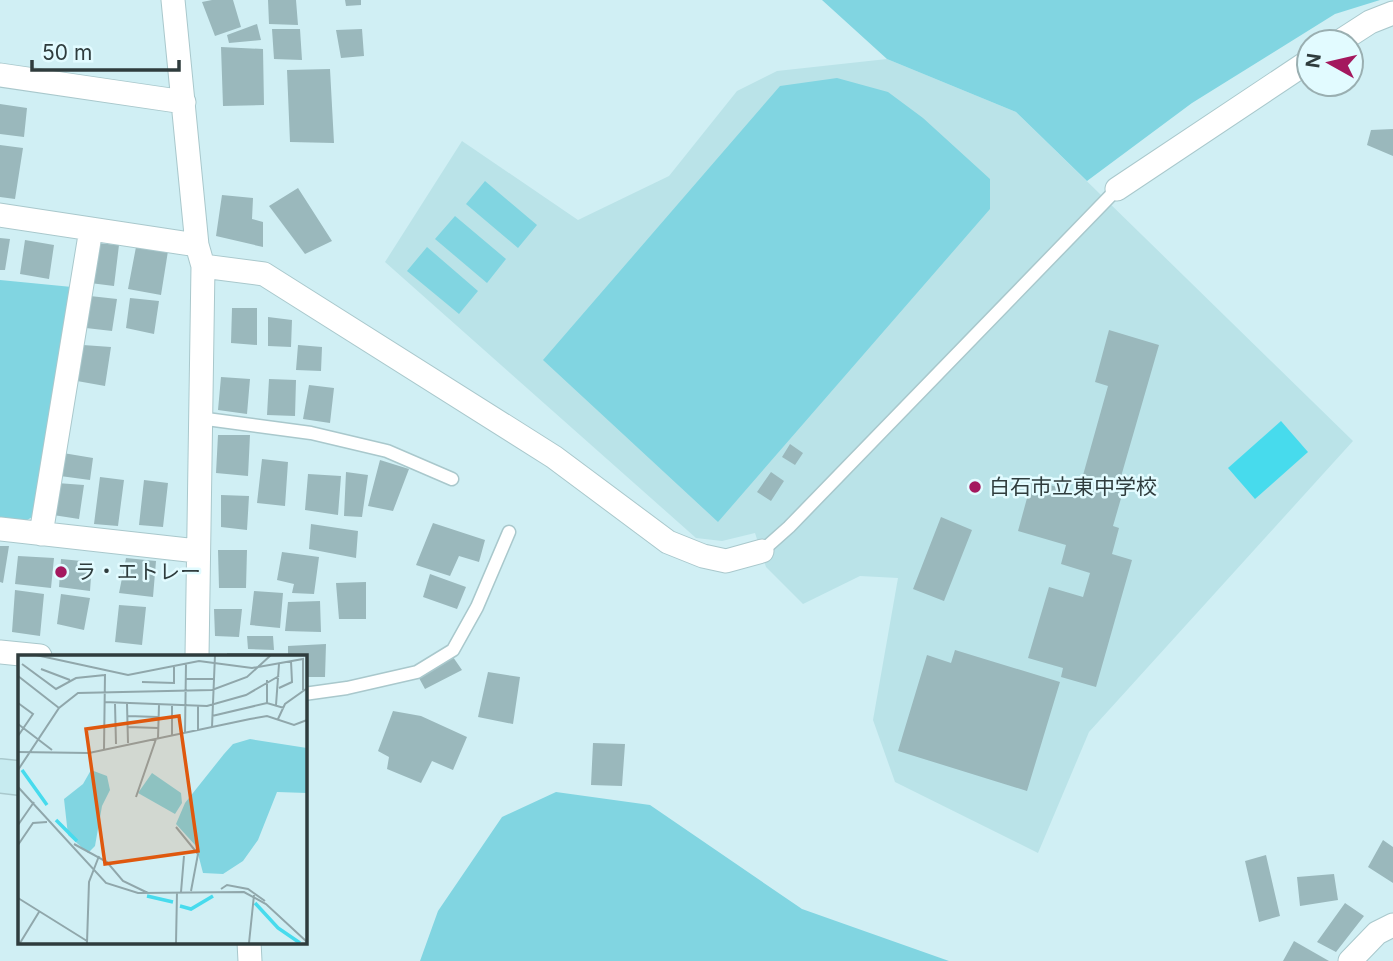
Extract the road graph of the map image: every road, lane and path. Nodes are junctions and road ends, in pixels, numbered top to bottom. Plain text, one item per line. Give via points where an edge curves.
1 (173, 0) edge
2 (1393, 13) edge
3 (1361, 28) edge
4 (1295, 70) edge
5 (0, 75) edge
6 (184, 102) junction
7 (1118, 189) joint
8 (0, 215) edge
9 (91, 229) junction
10 (200, 256) junction
11 (200, 418) junction
12 (452, 479) dead end
13 (0, 530) edge
14 (509, 532) dead end
15 (41, 534) junction
16 (197, 551) junction
17 (762, 551) joint
18 (0, 652) edge
19 (30, 655) edge
20 (197, 655) edge
21 (306, 695) edge
22 (0, 776) edge
23 (18, 778) edge
24 (1393, 925) edge
25 (1350, 961) edge

1 - 6 street
2 - 3 street
4 - 7 street
5 - 6 street
6 - 10 street
7 - 17 lane
8 - 9 street
9 - 10 street
9 - 15 street
10 - 11 street
10 - 17 street via 264,274 554,457 668,542 726,561
11 - 12 lane via 311,433 374,448
11 - 16 street
13 - 15 street
14 - 21 lane via 453,650 417,672
15 - 16 street
16 - 20 street
18 - 19 street
22 - 23 street
24 - 25 street via 1377,933

